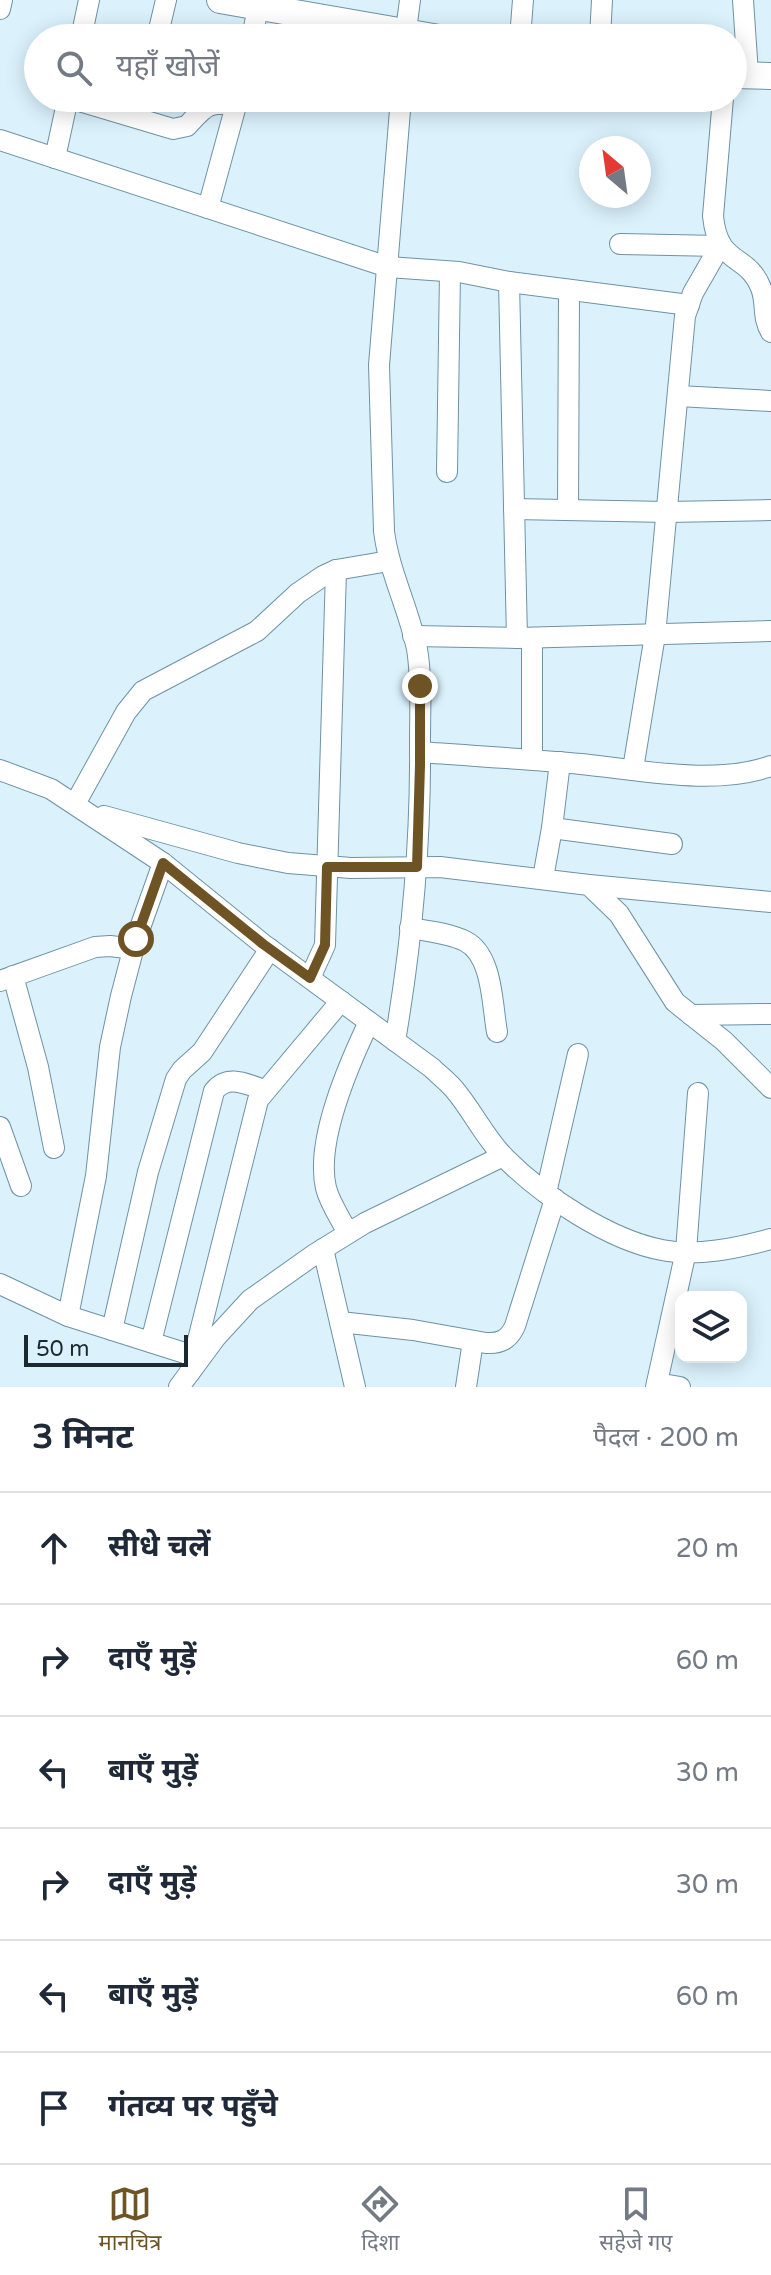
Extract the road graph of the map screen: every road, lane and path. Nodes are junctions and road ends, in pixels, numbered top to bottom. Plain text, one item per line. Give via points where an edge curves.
1 (2, 0) edge
2 (89, 0) edge
3 (166, 0) edge
4 (220, 0) edge
5 (410, 0) edge
6 (523, 0) edge
7 (602, 0) edge
8 (743, 0) edge
9 (289, 6) edge
10 (258, 7) junction
11 (0, 9) edge
12 (84, 24) edge
13 (160, 24) edge
14 (255, 24) edge
15 (361, 24) edge
16 (407, 24) edge
17 (521, 24) edge
18 (601, 24) edge
19 (746, 24) edge
20 (747, 38) edge
21 (751, 75) edge
22 (66, 112) edge
23 (147, 112) edge
24 (200, 112) edge
25 (234, 112) edge
26 (400, 112) edge
27 (722, 112) edge
28 (0, 140) edge
29 (55, 158) junction
30 (208, 208) junction
31 (620, 244) dead end
32 (720, 246) junction
33 (388, 267) junction
34 (450, 272) junction
35 (509, 282) junction
36 (569, 291) junction
37 (689, 305) junction
38 (771, 332) edge
39 (678, 396) junction
40 (771, 401) edge
41 (447, 472) dead end
42 (514, 509) junction
43 (568, 510) junction
44 (771, 510) edge
45 (667, 512) junction
46 (389, 561) junction
47 (336, 570) junction
48 (771, 631) edge
49 (655, 635) junction
50 (413, 636) junction
51 (524, 638) junction
52 (420, 752) junction
53 (532, 759) junction
54 (560, 762) junction
55 (771, 766) edge
56 (633, 769) junction
57 (0, 770) edge
58 (79, 807) junction
59 (552, 828) junction
60 (672, 844) dead end
61 (163, 863) junction
62 (327, 867) junction
63 (417, 867) junction
64 (543, 878) junction
65 (589, 885) junction
66 (771, 902) edge
67 (410, 928) junction
68 (134, 949) junction
69 (270, 949) junction
70 (6, 978) edge
71 (310, 978) junction
72 (341, 1001) junction
73 (771, 1014) edge
74 (691, 1015) junction
75 (369, 1022) junction
76 (497, 1032) dead end
77 (395, 1041) junction
78 (578, 1054) dead end
79 (771, 1088) edge
80 (264, 1090) junction
81 (698, 1093) dead end
82 (0, 1127) edge
83 (54, 1148) dead end
84 (503, 1156) junction
85 (21, 1186) dead end
86 (550, 1196) junction
87 (348, 1233) junction
88 (771, 1239) edge
89 (323, 1249) junction
90 (686, 1251) junction
91 (0, 1284) edge
92 (68, 1316) junction
93 (340, 1322) junction
94 (112, 1330) junction
95 (473, 1341) junction
96 (151, 1342) junction
97 (187, 1372) edge
98 (656, 1385) edge
99 (355, 1387) edge
100 (466, 1387) edge
101 (680, 1387) edge

1 - 11 street
2 - 12 street
3 - 13 street
4 - 10 street
5 - 16 street
6 - 17 street
7 - 18 street
8 - 19 street
9 - 10 street
9 - 15 street
10 - 14 street
20 - 21 street
22 - 29 street
23 - 24 street via 181,129
25 - 30 street
26 - 33 street
27 - 32 street via 713,216
28 - 29 street
29 - 30 street
30 - 33 street
31 - 32 street
32 - 37 street
32 - 38 street via 756,279
33 - 34 street
33 - 46 street via 379,365
34 - 35 street
34 - 41 street
35 - 36 street
35 - 42 street
36 - 37 street
36 - 43 street
37 - 39 street
39 - 40 street
39 - 45 street
42 - 43 street
42 - 51 street
43 - 45 street
44 - 45 street
45 - 49 street
46 - 47 street
46 - 50 street
47 - 58 street via 311,583 257,631 135,698
47 - 62 street
48 - 49 street
49 - 51 street
49 - 56 street
50 - 51 street
50 - 52 street via 419,666
51 - 53 street
52 - 53 street
52 - 63 street
53 - 54 street
54 - 56 street
54 - 59 street
55 - 56 street via 729,775
57 - 58 street via 51,789
58 - 61 street
58 - 62 street via 238,853
59 - 60 street
59 - 64 street
61 - 68 street
61 - 69 street
62 - 63 street
62 - 71 street via 325,945
63 - 64 street
63 - 67 street
64 - 65 street
65 - 66 street
65 - 74 street via 619,914 675,1002
67 - 76 street via 463,940 479,953
67 - 77 street
68 - 70 street via 95,947
68 - 92 street via 110,1047 96,1176
69 - 71 street
69 - 94 street via 202,1052 176,1079 148,1172
70 - 83 street via 38,1067
71 - 72 street
72 - 75 street
72 - 80 street
73 - 74 street
74 - 79 street
75 - 77 street
75 - 87 street via 334,1104 326,1155 326,1187
77 - 84 street via 454,1089
78 - 86 street
80 - 96 street via 233,1080 214,1091
80 - 97 street via 253,1114
81 - 90 street
82 - 85 street
84 - 86 street
84 - 87 street
86 - 90 street via 620,1237 665,1251
86 - 95 street via 511,1335 496,1344
87 - 89 street
88 - 90 street
89 - 93 street
89 - 97 street via 250,1300
90 - 98 street
91 - 92 street
92 - 94 street
93 - 95 street
93 - 99 street
94 - 96 street
95 - 100 street
96 - 97 street
98 - 101 street

